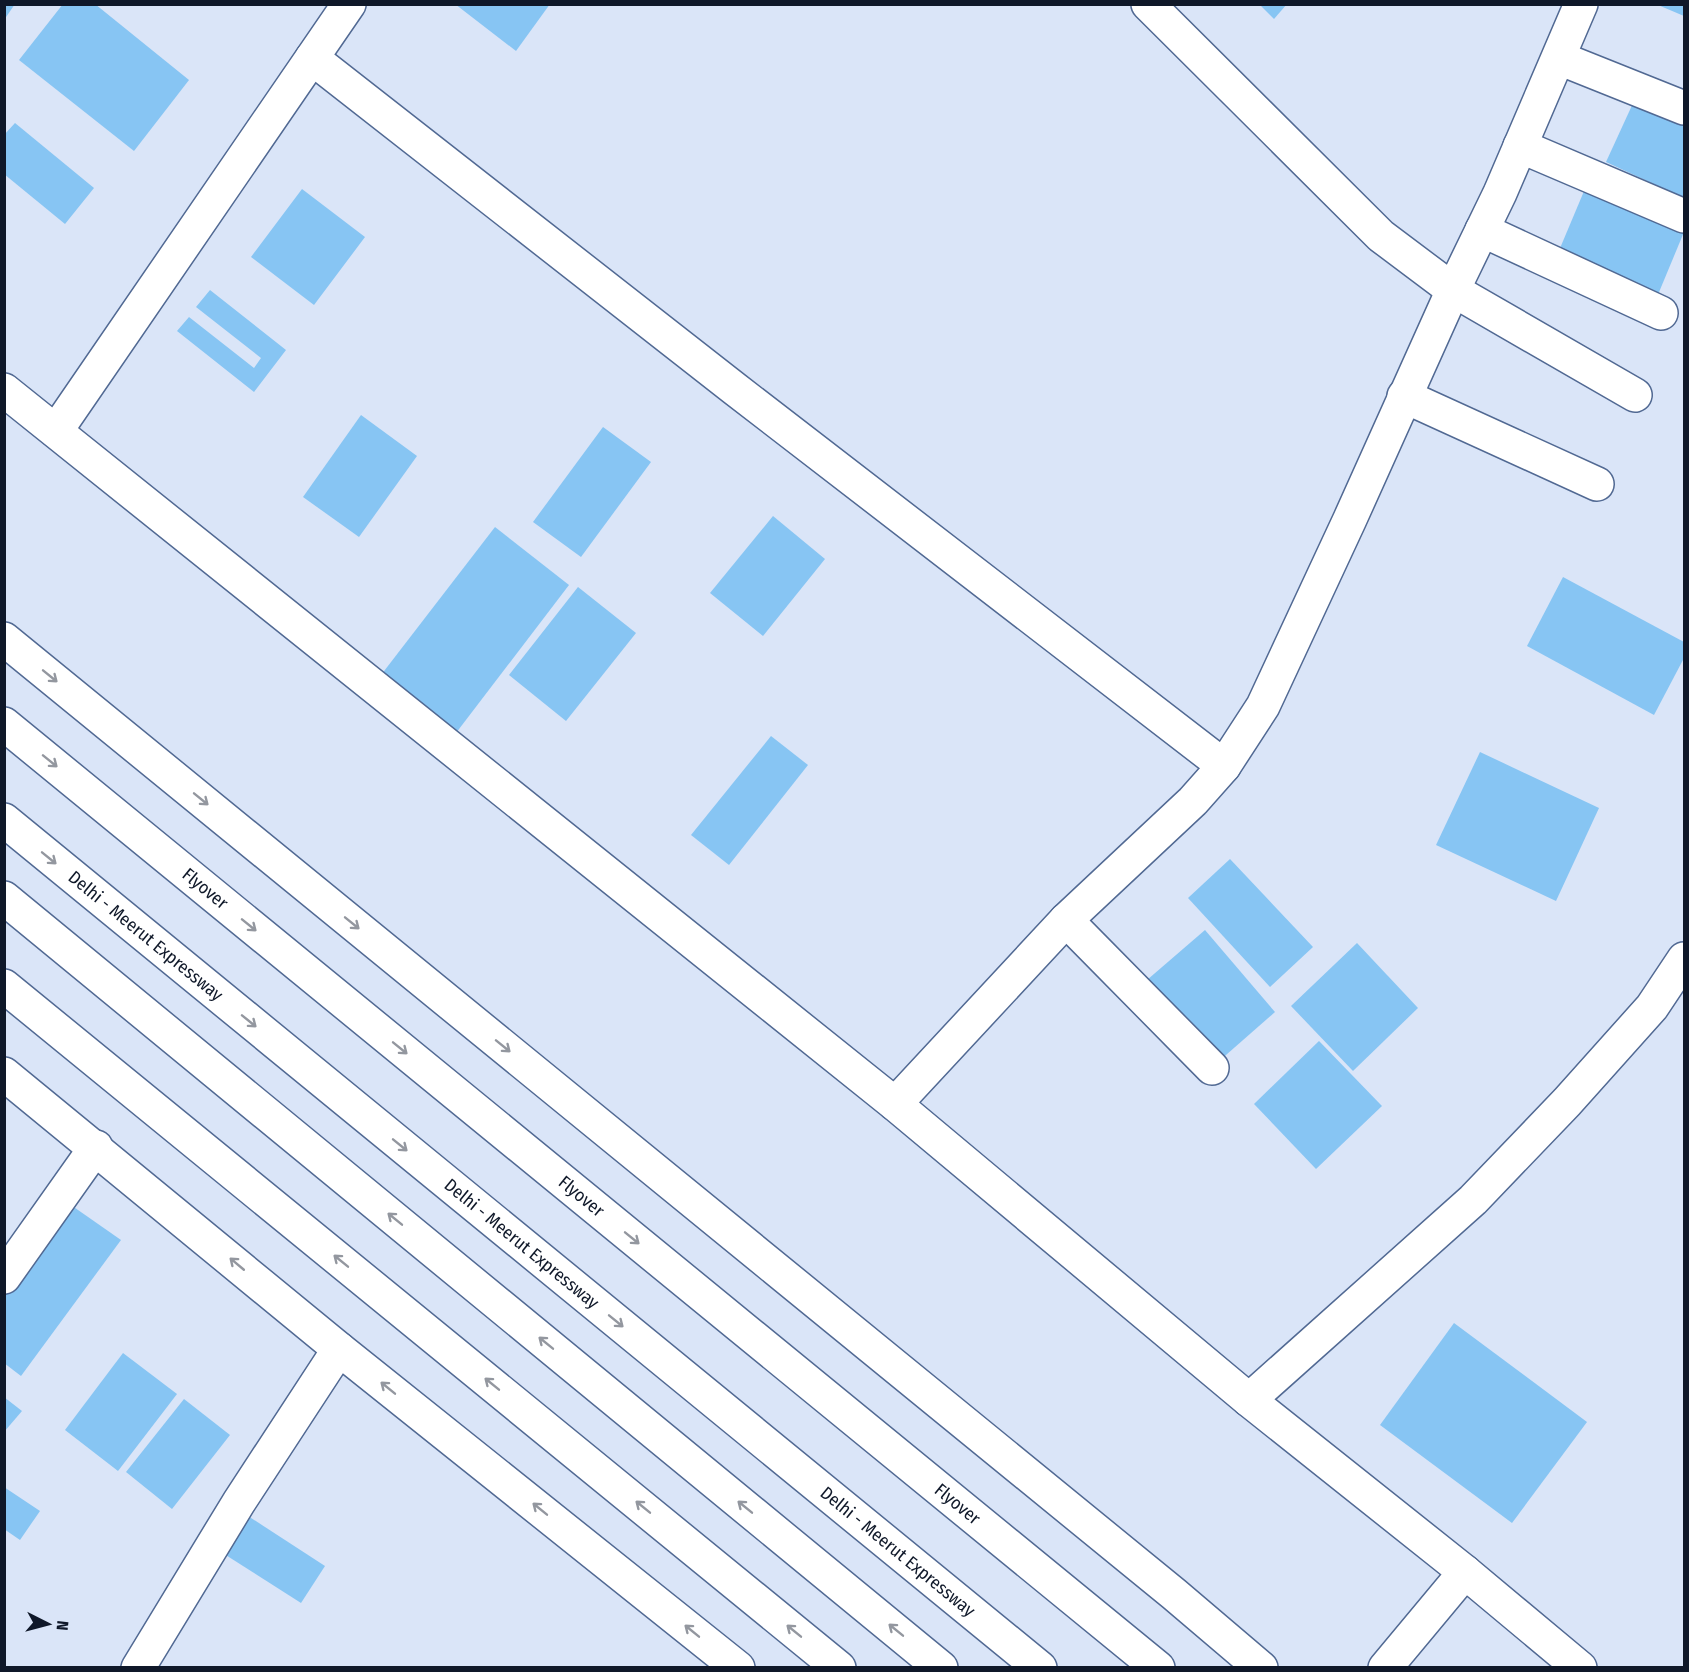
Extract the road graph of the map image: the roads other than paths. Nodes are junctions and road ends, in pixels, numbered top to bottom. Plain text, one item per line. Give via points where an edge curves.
1 (350, 4) edge
2 (1148, 4) edge
3 (1581, 4) edge
4 (312, 58) junction
5 (1559, 58) junction
6 (1684, 108) edge
7 (1520, 146) junction
8 (1684, 216) edge
9 (1482, 230) junction
10 (1453, 290) junction
11 (1661, 313) dead end
12 (4, 390) edge
13 (1635, 395) dead end
14 (1404, 396) junction
15 (56, 430) junction
16 (1597, 484) dead end
17 (4, 639) edge
18 (4, 724) edge
19 (1224, 766) junction
20 (4, 820) edge
21 (4, 898) edge
22 (1066, 920) junction
23 (1684, 959) edge
24 (4, 986) edge
25 (1212, 1068) dead end
26 (4, 1074) edge
27 (895, 1104) junction
28 (96, 1148) junction
29 (4, 1277) edge
30 (339, 1349) junction
31 (1249, 1400) junction
32 (1465, 1572) junction
33 (138, 1668) edge
34 (738, 1668) edge
35 (839, 1668) edge
36 (941, 1668) edge
37 (1040, 1668) edge
38 (1158, 1668) edge
39 (1261, 1668) edge
40 (1385, 1668) edge
41 (1580, 1668) edge

1 - 4 main road
2 - 10 main road via 1381,236
3 - 5 main road
4 - 15 main road
4 - 19 main road
5 - 6 main road
5 - 7 main road
7 - 8 main road
7 - 9 main road
9 - 10 main road
9 - 11 main road
10 - 13 main road
10 - 14 main road
12 - 15 main road
14 - 16 main road
14 - 19 main road via 1290,651 1263,706
15 - 27 main road
17 -> 39 main road
18 -> 38 main road, Flyover
19 - 22 main road via 1193,801
20 -> 37 main road, Delhi - Meerut Expressway
36 -> 21 main road
22 - 25 main road
22 - 27 main road
23 - 31 main road via 1652,1007 1473,1200
35 -> 24 main road
26 - 28 main road
27 - 31 main road
28 - 29 main road
30 -> 28 main road
30 - 33 main road via 239,1502
34 -> 30 main road
31 - 32 main road
32 - 40 main road
32 - 41 main road

